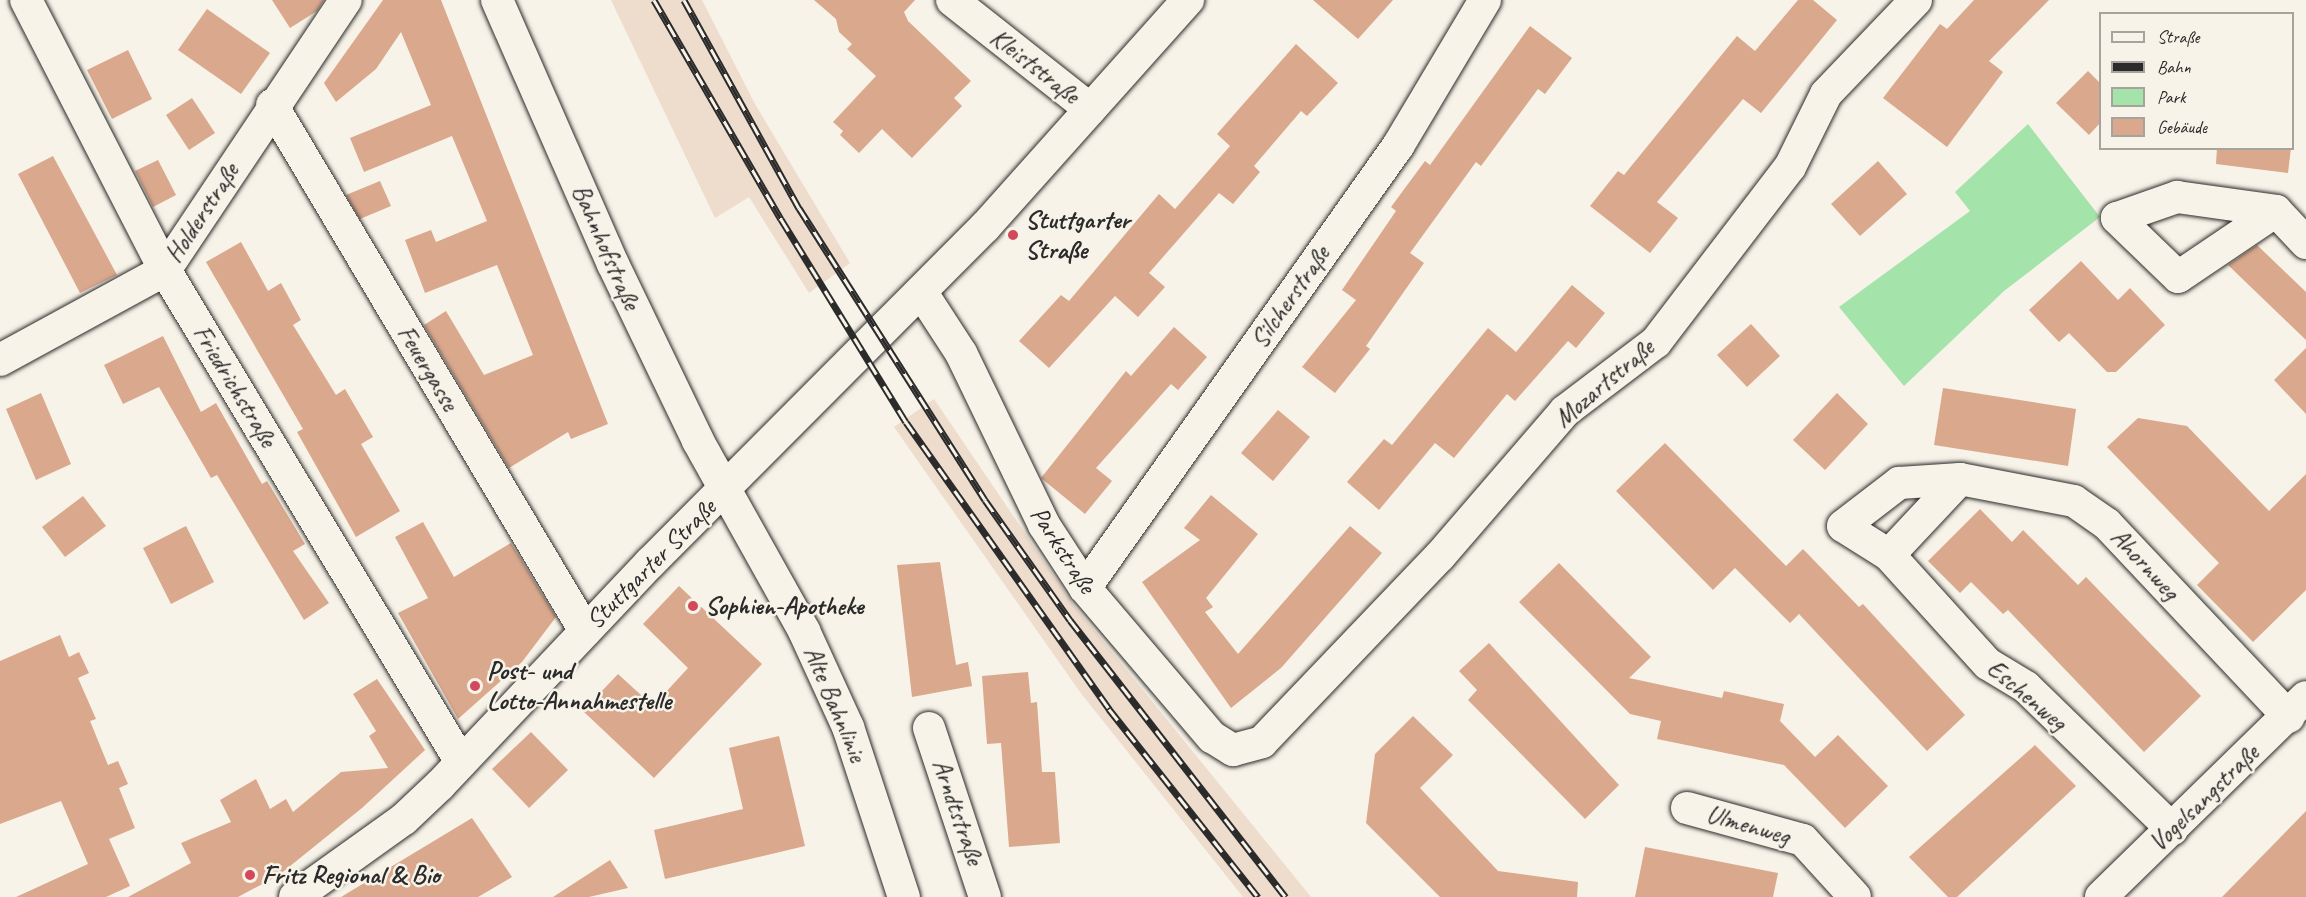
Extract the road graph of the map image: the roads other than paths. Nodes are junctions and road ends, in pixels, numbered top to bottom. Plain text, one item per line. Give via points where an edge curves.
1 (26, 0) edge
2 (346, 0) edge
3 (497, 0) edge
4 (952, 0) edge
5 (1188, 0) edge
6 (1485, 0) edge
7 (1916, 0) edge
8 (272, 105) junction
9 (1090, 109) junction
10 (2276, 211) dead end
11 (2306, 243) edge
12 (165, 270) junction
13 (922, 293) junction
14 (0, 360) edge
15 (1960, 479) junction
16 (725, 489) junction
17 (1888, 555) junction
18 (1084, 588) junction
19 (585, 631) junction
20 (2297, 707) edge
21 (929, 728) dead end
22 (1262, 742) joint
23 (461, 762) junction
24 (1688, 808) dead end
25 (2172, 830) junction
26 (2111, 894) edge
27 (295, 897) edge
28 (904, 897) edge
29 (985, 897) edge
30 (1855, 897) edge

1 - 12 street, Friedrichstraße
2 - 8 street, Holderstraße
3 - 16 street, Bahnhofstraße via 613,264
4 - 9 street, Kleiststraße
5 - 9 street, Stuttgarter Straße
6 - 18 street, Silcherstraße via 1398,146
7 - 22 street, Mozartstraße via 1826,94 1790,167 1656,342 1565,411 1440,556
8 - 12 street, Holderstraße
8 - 19 street, Feuergasse
9 - 13 street, Stuttgarter Straße
10 - 11 street
12 - 14 street, Holderstraße
12 - 23 street, Friedrichstraße
13 - 16 street, Stuttgarter Straße
13 - 18 street, Parkstraße via 961,353 1044,525
15 - 17 street
15 - 17 street, Ahornweg via 1899,483 1842,526
15 - 20 street, Ahornweg via 2074,501 2108,524
16 - 19 street, Stuttgarter Straße
16 - 28 street, Alte Bahnlinie via 804,631 848,727
17 - 25 street, Eschenweg via 1988,664 2026,687
18 - 22 street, Parkstraße via 1212,737 1233,750
19 - 23 street, Stuttgarter Straße
20 - 25 street, Vogelsangstraße
21 - 29 street, Arndtstraße
23 - 27 street, Stuttgarter Straße via 404,819
24 - 30 street, Ulmenweg via 1803,840
25 - 26 street, Vogelsangstraße

